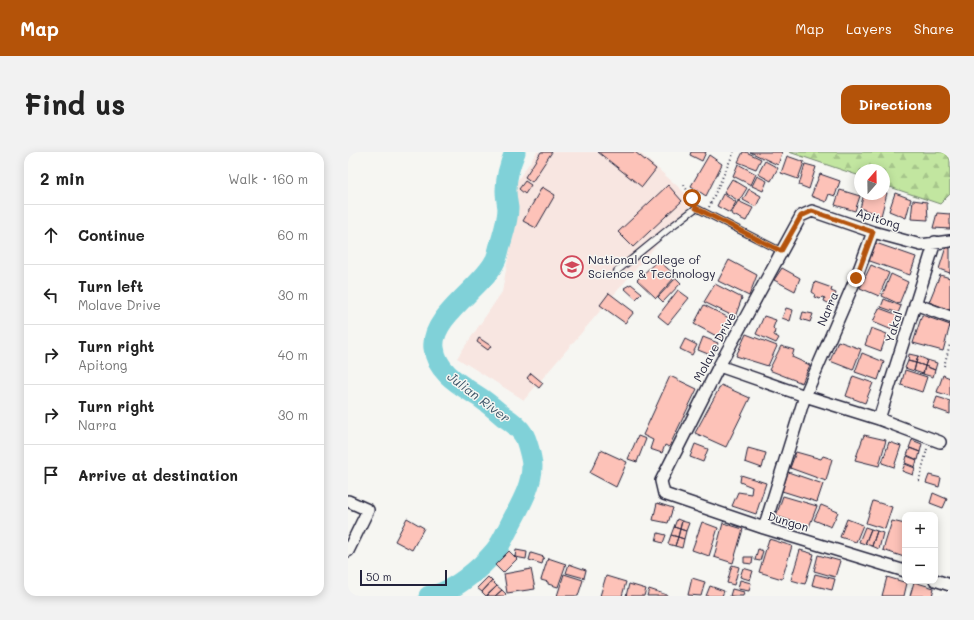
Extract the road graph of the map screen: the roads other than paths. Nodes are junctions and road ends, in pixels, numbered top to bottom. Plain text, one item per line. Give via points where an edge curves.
1 (801, 216) joint
2 (873, 232) junction
3 (950, 241) edge
4 (935, 242) junction
5 (781, 251) junction
6 (617, 271) dead end
7 (915, 304) junction
8 (950, 317) edge
9 (719, 366) junction
10 (805, 396) junction
11 (879, 419) junction
12 (940, 442) dead end
13 (664, 494) joint
14 (348, 501) edge
15 (764, 528) junction
16 (348, 551) edge
17 (902, 570) edge
18 (938, 581) edge
19 (950, 585) edge

1 - 2 street, Apitong via 812,211
1 - 5 street, Molave Drive
2 - 4 street, Apitong via 921,245
2 - 10 street, Narra
3 - 4 street, Apitong
4 - 7 street, Yakal
5 - 6 lane via 696,208
5 - 9 street, Molave Drive
7 - 8 street
7 - 11 street, Yakal
9 - 10 street
9 - 13 street, Molave Drive via 662,481
10 - 11 street
10 - 15 street, Narra
11 - 12 street
13 - 15 street, Dungon
14 - 16 street via 368,510
15 - 17 street, Dungon
18 - 19 street

